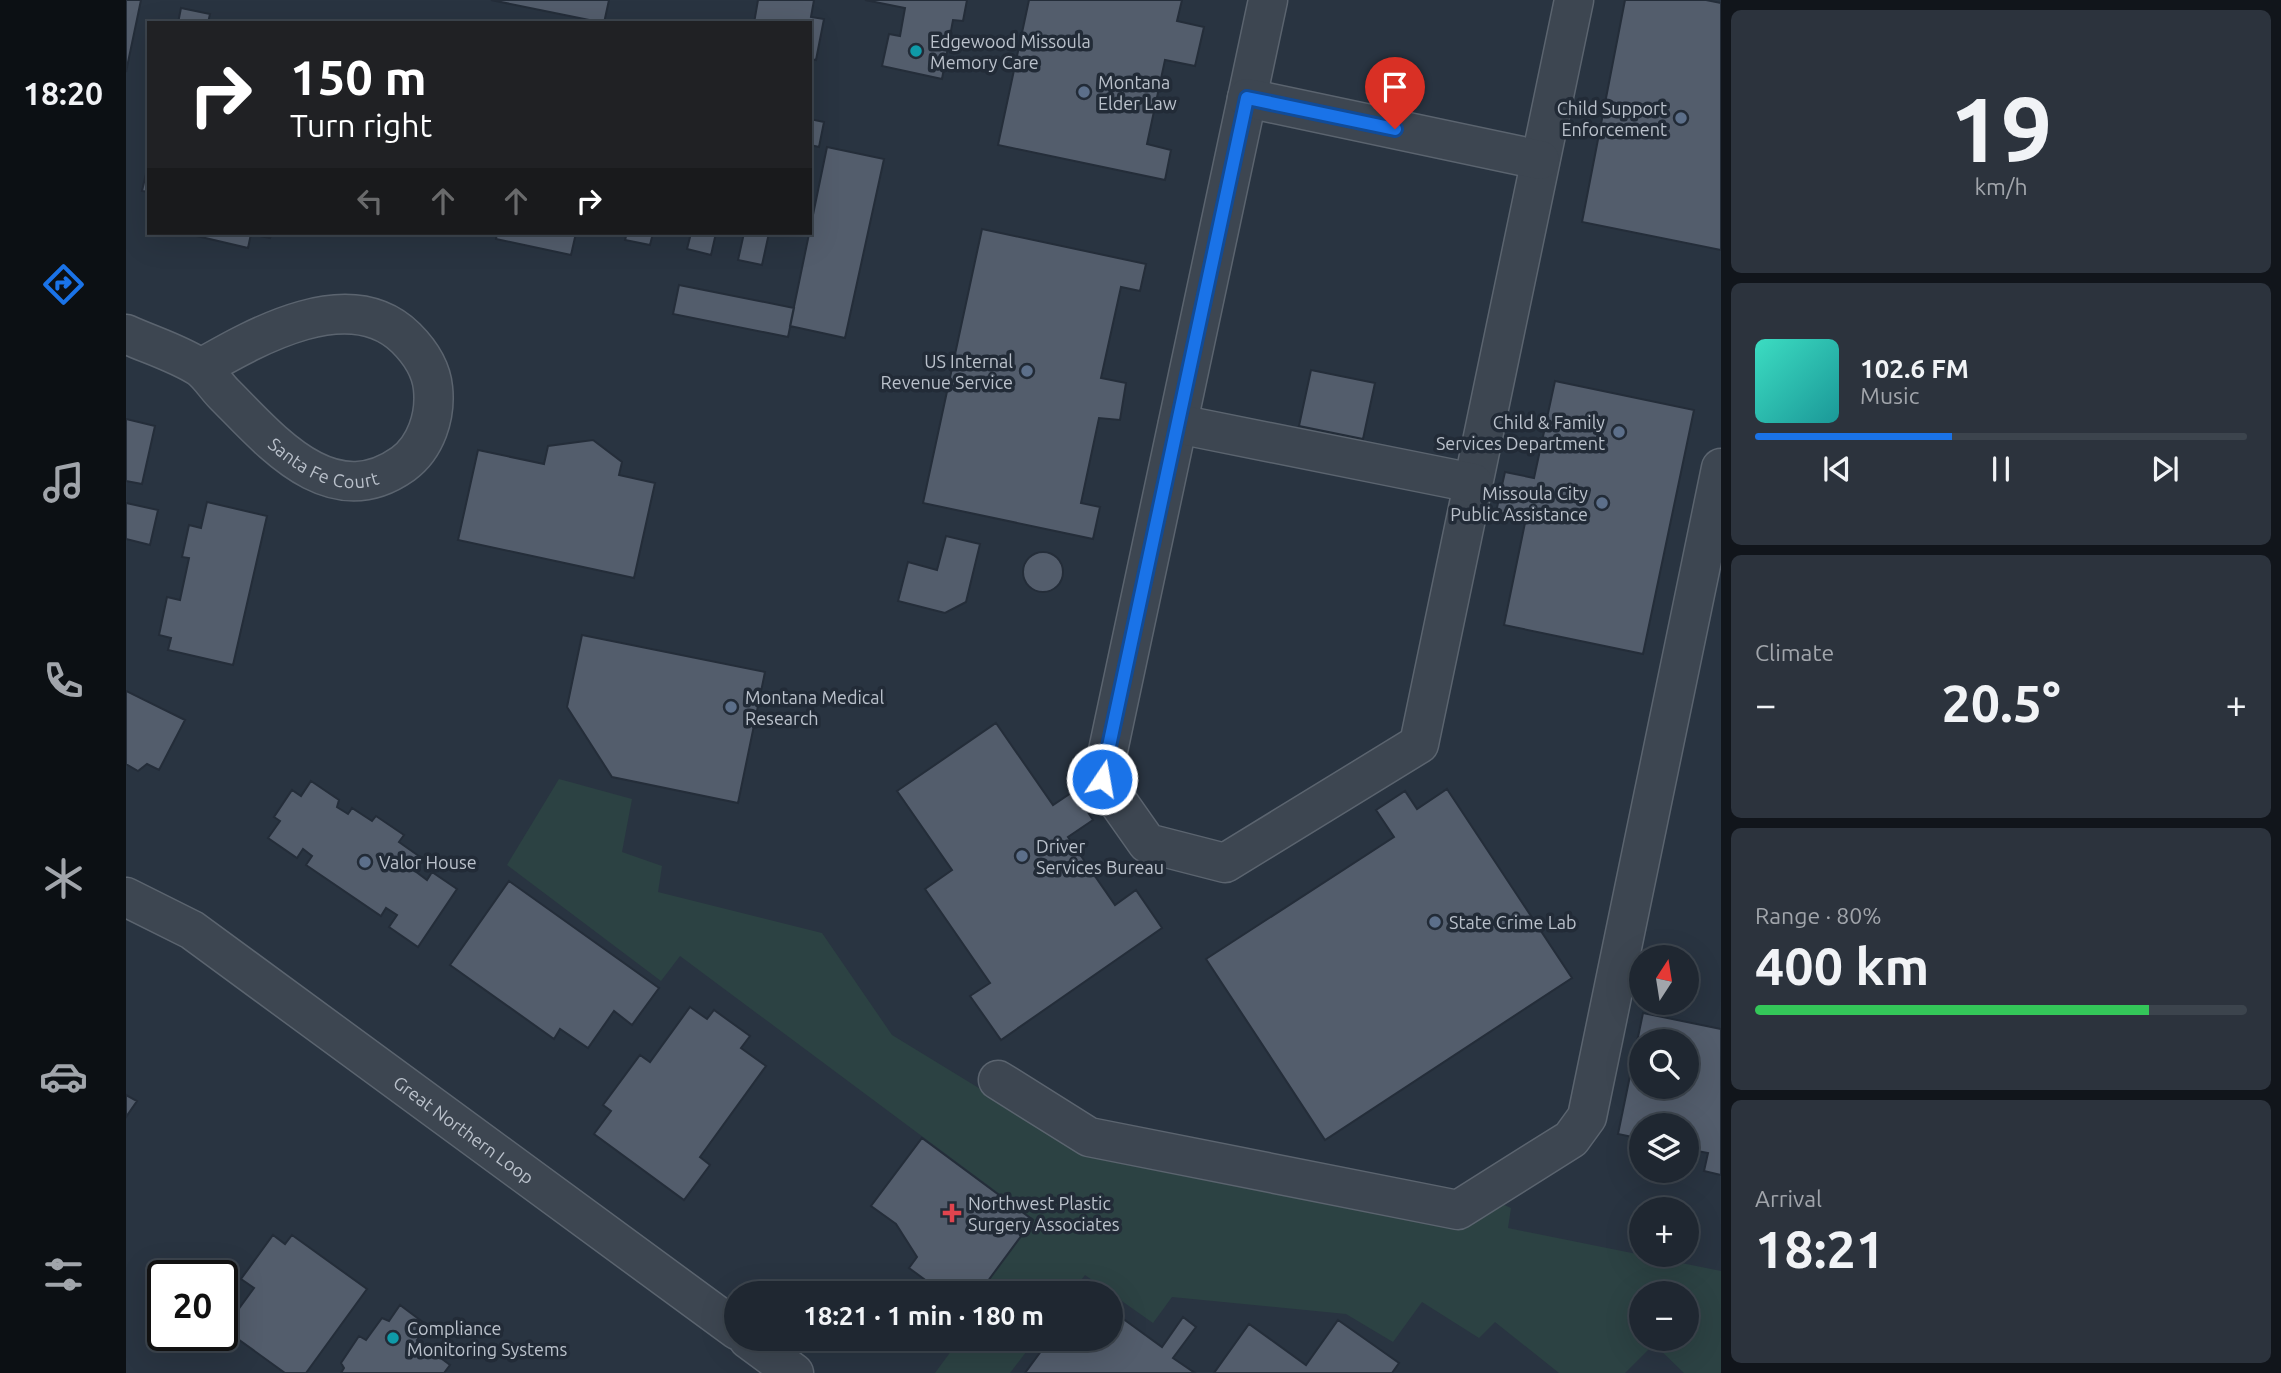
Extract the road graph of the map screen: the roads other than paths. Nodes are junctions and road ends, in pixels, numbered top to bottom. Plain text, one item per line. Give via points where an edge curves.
1 (1268, 0) edge
2 (1574, 0) edge
3 (1247, 98) junction
4 (1540, 160) junction
5 (126, 334) edge
6 (201, 368) junction
7 (1178, 424) junction
8 (1721, 468) edge
9 (1473, 483) junction
10 (126, 897) edge
11 (998, 1080) dead end
12 (724, 1321) edge
13 (764, 1351) edge
14 (794, 1373) edge

1 - 3 street
2 - 4 street
3 - 4 street
3 - 7 street
4 - 9 street
5 - 6 street, Santa Fe Court
6 - 6 street, Santa Fe Court via 274,444 296,462 331,478 371,478 394,470 420,444 433,415 433,388 423,358 400,332 363,315 323,314 234,349
7 - 9 street
7 - 9 street via 1102,779 1147,843 1225,863 1419,744
8 - 11 street via 1587,1117 1570,1139 1458,1210 1089,1137
10 - 12 street, Great Northern Loop via 192,930
13 - 14 street

